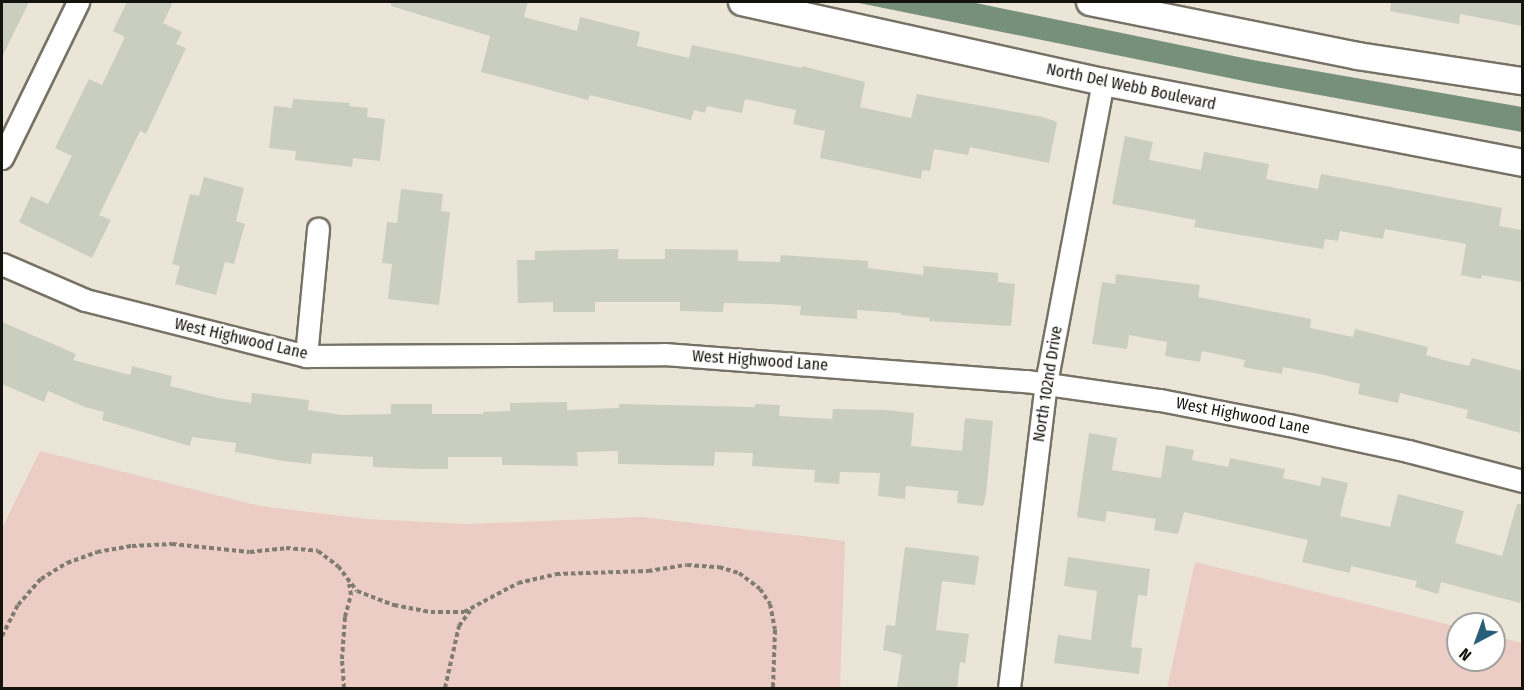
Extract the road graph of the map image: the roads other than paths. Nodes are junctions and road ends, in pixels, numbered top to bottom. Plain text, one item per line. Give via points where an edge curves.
1 (78, 2) edge
2 (742, 2) edge
3 (1105, 3) edge
4 (1522, 81) edge
5 (1103, 82) junction
6 (2, 158) edge
7 (1522, 163) edge
8 (318, 229) dead end
9 (2, 264) edge
10 (306, 356) junction
11 (1046, 383) junction
12 (1522, 481) edge
13 (1009, 688) edge

1 - 6 street
2 - 5 street, North Del Webb Boulevard
3 - 4 street via 1358,56
5 - 7 street, North Del Webb Boulevard
5 - 11 street, North 102nd Drive
8 - 10 street
9 - 10 street, West Highwood Lane via 85,300
10 - 11 street, West Highwood Lane via 664,354
11 - 12 street, West Highwood Lane via 1289,424
11 - 13 street, North 102nd Drive

